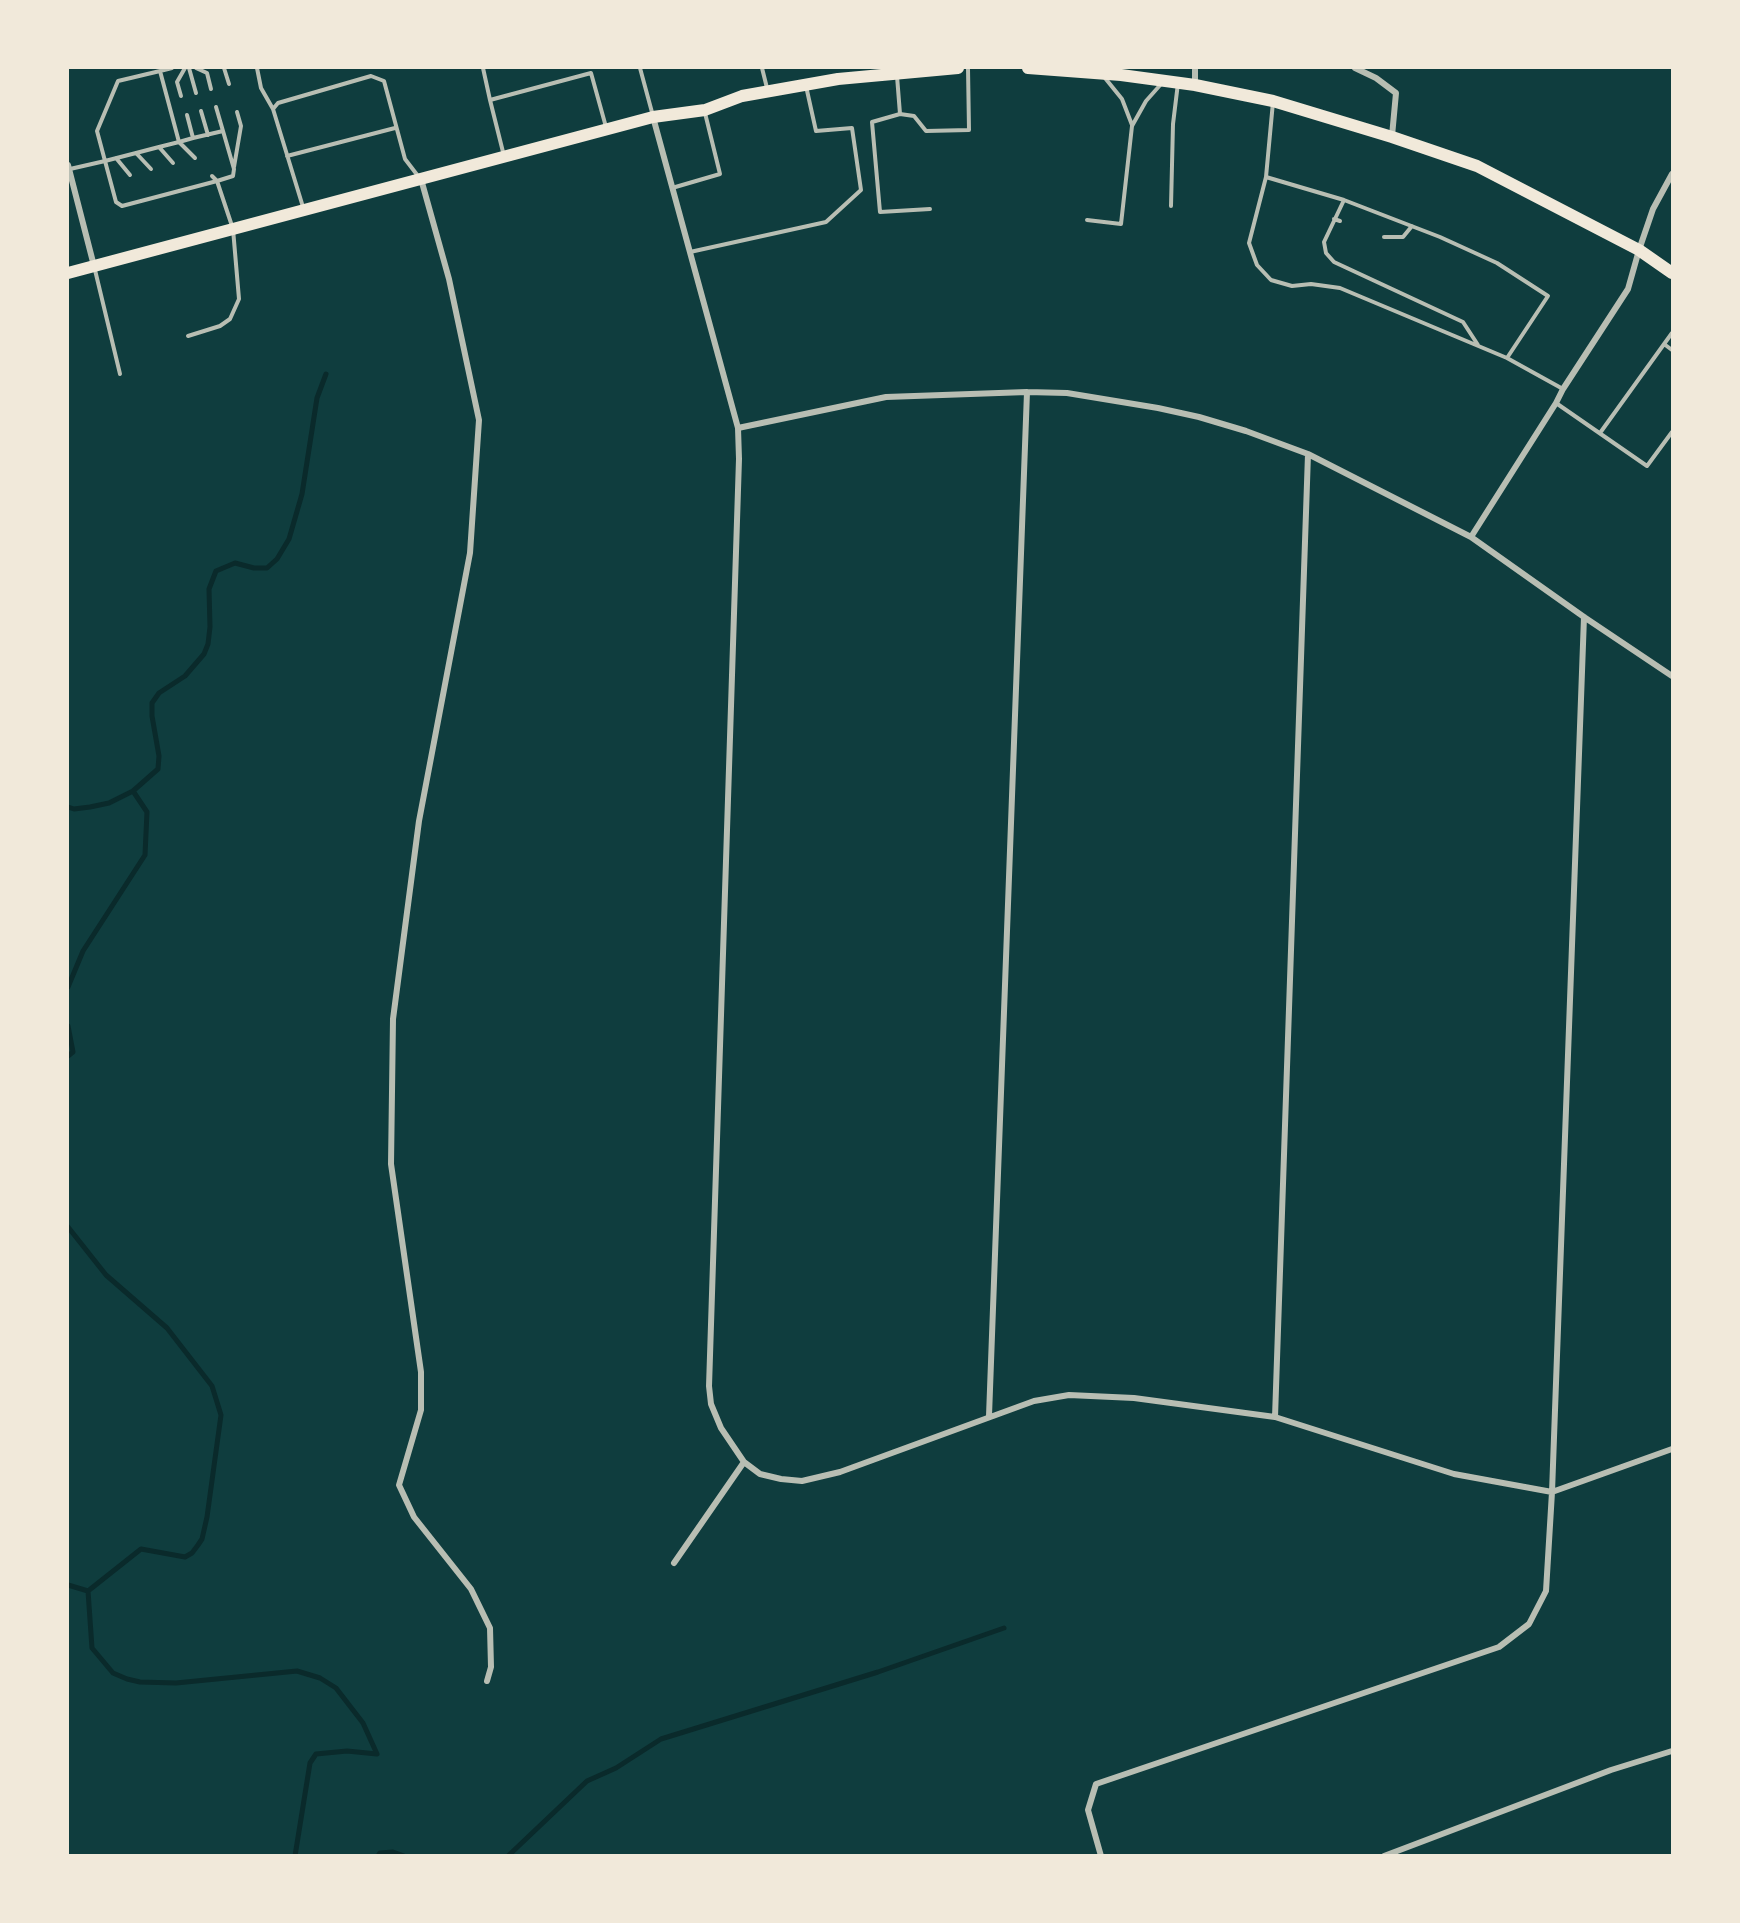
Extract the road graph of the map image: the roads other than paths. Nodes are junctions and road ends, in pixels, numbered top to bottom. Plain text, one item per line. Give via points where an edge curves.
1 (172, 68) edge
2 (187, 68) edge
3 (196, 68) edge
4 (224, 68) edge
5 (257, 68) edge
6 (483, 68) edge
7 (640, 68) edge
8 (762, 68) edge
9 (935, 68) edge
10 (958, 68) edge
11 (968, 68) edge
12 (1028, 68) edge
13 (1196, 68) edge
14 (1354, 68) edge
15 (590, 70) edge
16 (160, 71) junction
17 (872, 71) edge
18 (897, 72) junction
19 (1101, 73) junction
20 (1164, 81) junction
21 (1178, 83) junction
22 (229, 84) dead end
23 (806, 85) junction
24 (1195, 85) junction
25 (211, 89) dead end
26 (768, 92) junction
27 (196, 93) dead end
28 (181, 96) dead end
29 (490, 100) junction
30 (1273, 101) junction
31 (216, 107) dead end
32 (273, 109) junction
33 (705, 110) junction
34 (201, 111) dead end
35 (237, 112) dead end
36 (900, 114) junction
37 (187, 115) dead end
38 (653, 117) junction
39 (1132, 126) junction
40 (395, 128) junction
41 (606, 129) junction
42 (223, 131) junction
43 (208, 135) junction
44 (1392, 137) junction
45 (193, 138) junction
46 (179, 142) junction
47 (159, 147) junction
48 (136, 153) junction
49 (287, 156) junction
50 (504, 156) junction
51 (116, 158) junction
52 (195, 158) dead end
53 (105, 160) junction
54 (173, 163) dead end
55 (68, 167) edge
56 (151, 169) dead end
57 (234, 169) junction
58 (1672, 174) edge
59 (130, 175) dead end
60 (212, 176) dead end
61 (1266, 177) junction
62 (421, 179) junction
63 (217, 181) junction
64 (190, 182) dead end
65 (194, 187) junction
66 (168, 188) dead end
67 (672, 189) junction
68 (172, 192) junction
69 (1344, 200) junction
70 (1171, 207) dead end
71 (930, 209) dead end
72 (304, 210) junction
73 (1334, 219) junction
74 (1088, 220) dead end
75 (1340, 221) dead end
76 (1412, 226) junction
77 (233, 229) junction
78 (1384, 237) dead end
79 (1638, 250) junction
80 (690, 252) junction
81 (94, 266) junction
82 (68, 273) edge
83 (1672, 273) edge
84 (1672, 333) edge
85 (188, 336) dead end
86 (1664, 344) junction
87 (1479, 346) junction
88 (1672, 350) edge
89 (1507, 358) junction
90 (120, 374) dead end
91 (1563, 389) junction
92 (1027, 392) junction
93 (1556, 403) junction
94 (738, 428) junction
95 (1672, 432) edge
96 (1600, 433) junction
97 (1308, 454) junction
98 (1472, 537) junction
99 (1584, 617) junction
100 (1672, 676) edge
101 (989, 1416) junction
102 (1275, 1417) junction
103 (1672, 1449) edge
104 (744, 1462) junction
105 (1552, 1492) junction
106 (674, 1563) dead end
107 (487, 1681) dead end
108 (1672, 1751) edge
109 (1101, 1856) edge
110 (1384, 1856) edge

1 - 16 lane
2 - 27 lane
2 - 28 lane via 177,82
3 - 25 lane via 207,73
4 - 22 lane
5 - 32 lane via 261,88
6 - 29 lane
7 - 38 lane
8 - 26 lane
9 - 10 main road
9 - 18 main road
11 - 36 lane via 969,130 926,131 914,116
12 - 19 main road
13 - 24 street
14 - 44 street via 1396,93
15 - 29 lane
15 - 41 lane
16 - 46 lane
16 - 53 lane via 118,81 97,131
17 - 18 main road
17 - 23 main road
18 - 36 lane
19 - 20 main road
19 - 39 lane via 1122,99
20 - 21 main road
20 - 39 lane via 1146,101
21 - 24 main road
21 - 70 lane
23 - 26 main road
23 - 80 lane via 816,131 852,128 861,190 826,222
24 - 30 main road
26 - 33 main road via 742,96
29 - 50 lane
30 - 44 main road
30 - 61 lane
31 - 42 lane
32 - 40 lane via 278,103 371,76 384,81
32 - 49 lane
33 - 38 main road
33 - 67 lane via 720,174
34 - 43 lane
35 - 57 lane via 241,126
36 - 71 lane via 872,122 880,212
37 - 45 lane
38 - 41 main road
38 - 67 street
39 - 74 lane via 1121,224
40 - 49 lane
40 - 62 lane via 405,159
41 - 50 main road
42 - 43 lane
42 - 57 lane
43 - 45 lane
44 - 79 main road via 1477,166
45 - 46 lane
46 - 47 lane
46 - 52 lane
47 - 48 lane
47 - 54 lane
48 - 51 lane
48 - 56 lane
49 - 72 lane
50 - 62 main road
51 - 53 lane
51 - 59 lane
53 - 55 lane
53 - 68 lane via 116,202 122,206
55 - 81 street
57 - 63 lane via 232,176
58 - 79 street via 1653,209
60 - 63 lane
61 - 69 lane
61 - 87 lane via 1249,243 1257,265 1271,280 1292,286 1340,288
62 - 72 main road
62 - 107 street via 449,279 479,420 470,553 419,820 393,1018 391,1164 422,1410 399,1485 414,1516 471,1589 490,1628 491,1667
63 - 65 lane
63 - 77 lane
64 - 65 lane
65 - 68 lane
66 - 68 lane
67 - 80 street
69 - 73 lane
69 - 76 lane
72 - 77 main road
73 - 75 lane
73 - 87 lane via 1324,242 1326,253 1334,262 1463,322
76 - 78 lane via 1403,237
76 - 89 lane via 1497,263 1548,296
77 - 81 main road
77 - 85 lane via 239,299 230,319
79 - 83 main road
79 - 91 street via 1628,289
80 - 94 street
81 - 82 main road
81 - 90 lane
84 - 86 lane
86 - 88 lane
86 - 96 lane
87 - 89 lane
89 - 91 lane
91 - 93 street
92 - 94 street via 886,398
92 - 97 street via 1067,393 1158,408 1246,430
92 - 101 street
93 - 96 lane
93 - 98 street
94 - 104 street via 709,1386 711,1404 721,1428
95 - 96 lane via 1647,466
97 - 98 street
97 - 102 street
98 - 99 street
99 - 100 street
99 - 105 street
101 - 102 street via 1034,1401 1069,1395 1134,1398
101 - 104 street via 840,1473 802,1481 760,1474
102 - 105 street via 1454,1474
103 - 105 street
104 - 106 street
105 - 109 street via 1546,1591 1529,1623 1499,1647 1096,1784 1088,1810
108 - 110 street via 1611,1770

